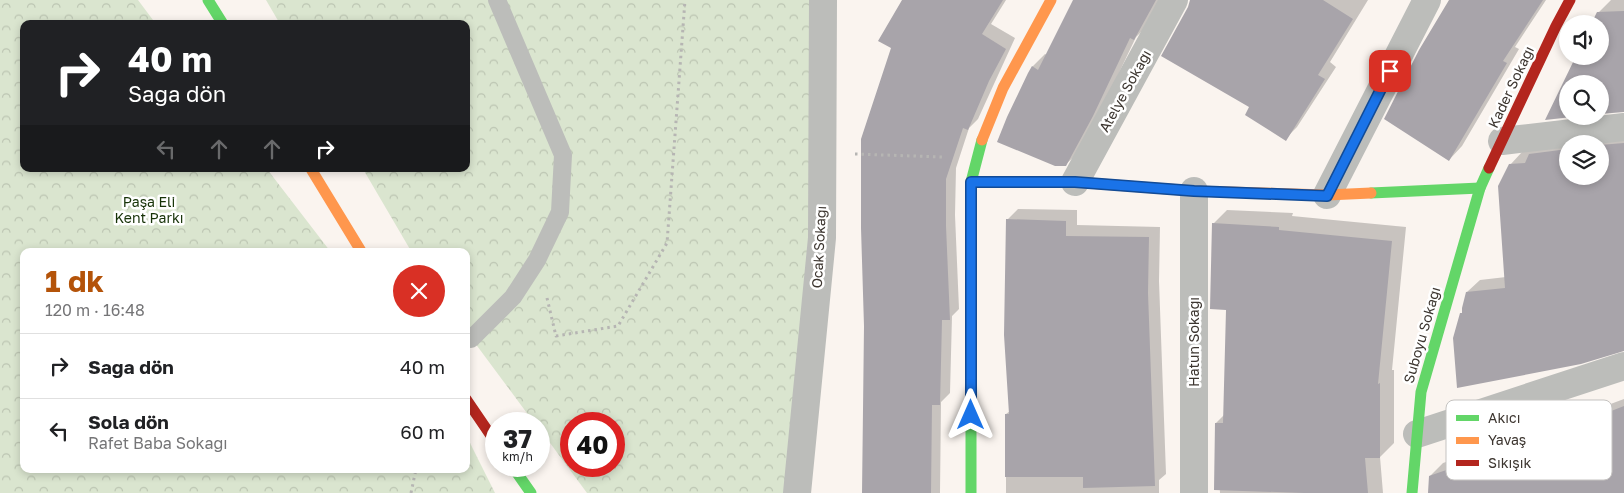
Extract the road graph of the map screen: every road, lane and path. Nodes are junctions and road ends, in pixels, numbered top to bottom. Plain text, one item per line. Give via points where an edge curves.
1 (208, 0) edge
2 (497, 0) edge
3 (685, 0) edge
4 (823, 0) edge
5 (1051, 0) edge
6 (1174, 0) edge
7 (1427, 0) edge
8 (1570, 0) edge
9 (221, 20) edge
10 (1624, 127) edge
11 (1502, 141) junction
12 (822, 153) junction
13 (975, 159) junction
14 (313, 172) edge
15 (971, 182) junction
16 (1075, 182) junction
17 (1480, 188) junction
18 (1194, 191) junction
19 (1327, 196) junction
20 (359, 248) edge
21 (537, 260) junction
22 (471, 339) dead end
23 (1624, 366) edge
24 (1520, 400) edge
25 (470, 405) edge
26 (1446, 424) edge
27 (485, 427) edge
28 (1417, 434) junction
29 (415, 473) edge
30 (519, 477) edge
31 (411, 493) edge
32 (530, 493) edge
33 (797, 493) edge
34 (971, 493) edge
35 (1194, 493) edge
36 (1412, 493) edge

1 - 9 street
2 - 21 lane via 563,155 560,212
3 - 21 path via 668,243 618,326 556,336
4 - 12 street, Ocak Sokağı
5 - 13 street via 1003,87
6 - 16 street, Atelye Sokağı
7 - 19 street
8 - 11 street, Kader Sokağı
10 - 11 street
11 - 17 street, Kader Sokağı
12 - 13 path
12 - 33 street, Ocak Sokağı via 822,238
13 - 15 street
14 - 20 street
15 - 16 street
15 - 34 street
16 - 18 street
17 - 19 street
17 - 28 street, Suboyu Sokağı via 1420,392
18 - 19 street
18 - 35 street, Hatun Sokağı
21 - 22 lane via 513,297
23 - 24 street
25 - 27 street
26 - 28 street
28 - 36 street, Suboyu Sokağı
29 - 31 path
30 - 32 street

